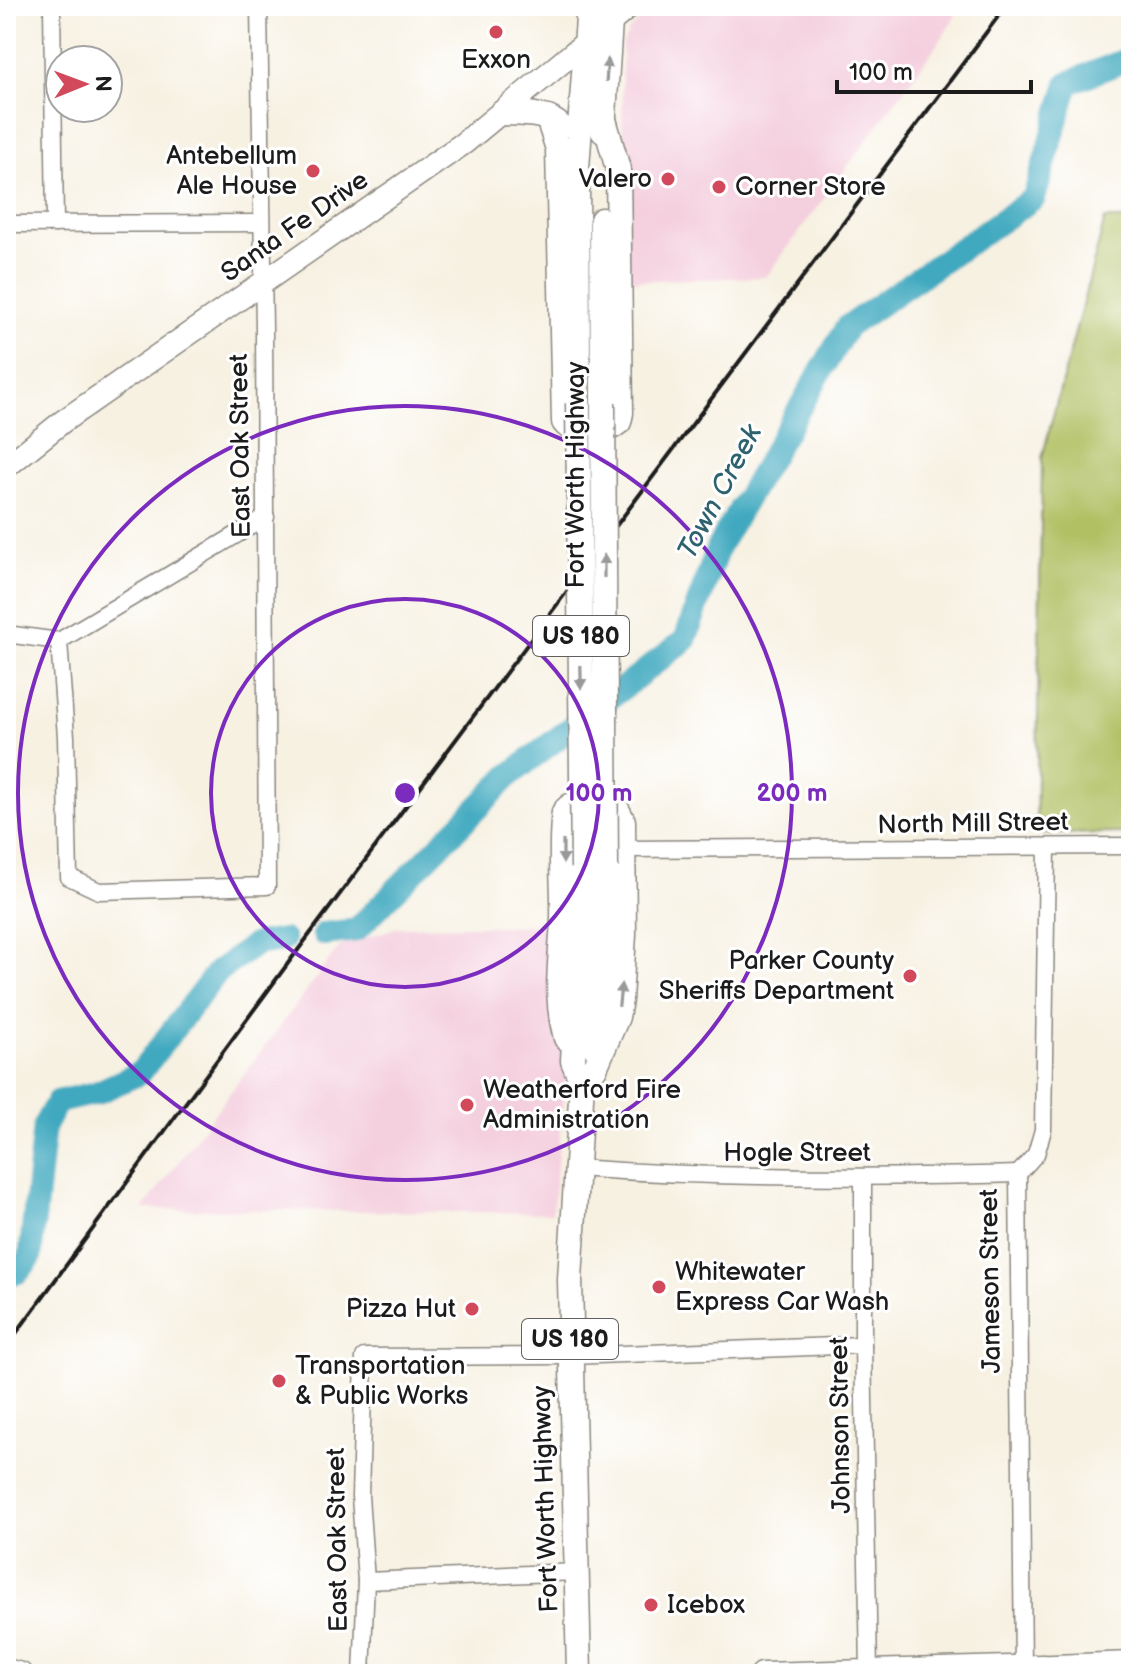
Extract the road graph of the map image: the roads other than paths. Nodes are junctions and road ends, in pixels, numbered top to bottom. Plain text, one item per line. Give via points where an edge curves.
1 (52, 6) edge
2 (259, 6) edge
3 (589, 6) edge
4 (630, 6) edge
5 (610, 15) edge
6 (586, 44) junction
7 (502, 113) junction
8 (603, 116) junction
9 (548, 118) junction
10 (577, 168) junction
11 (261, 223) junction
12 (6, 224) edge
13 (55, 224) junction
14 (263, 284) junction
15 (6, 467) edge
16 (266, 517) junction
17 (6, 634) edge
18 (59, 641) junction
19 (1131, 846) edge
20 (1047, 847) junction
21 (624, 849) junction
22 (594, 868) junction
23 (583, 1070) junction
24 (576, 1168) junction
25 (1018, 1174) junction
26 (863, 1178) junction
27 (863, 1345) junction
28 (570, 1356) junction
29 (576, 1572) junction
30 (366, 1581) junction
31 (1131, 1663) edge
32 (6, 1670) edge
33 (1023, 1670) edge
34 (869, 1671) junction
35 (795, 1673) edge
36 (21, 1674) edge
37 (362, 1674) edge
38 (579, 1674) edge
39 (762, 1674) edge

1 - 13 street
2 - 11 street, East Oak Street
3 - 6 main road, Fort Worth Highway / US 180
4 - 5 street, Santa Fe Drive
5 - 6 street, Santa Fe Drive
8 -> 5 main road, Fort Worth Highway / US 180
6 - 7 street, Santa Fe Drive
6 - 10 main road, Fort Worth Highway / US 180
7 - 9 main road
7 - 14 street, Santa Fe Drive
8 - 9 main road via 618,169 621,413 619,422 605,431 577,431 564,422 558,149
22 -> 8 main road, Fort Worth Highway / US 180, bridge
9 - 10 main road via 563,130
10 -> 22 main road, Fort Worth Highway / US 180, bridge via 578,403
11 - 13 street
11 - 14 street, East Oak Street
12 - 13 street
14 - 15 street, Santa Fe Drive via 62,422
14 - 16 street, East Oak Street
16 - 18 street
16 - 18 street, East Oak Street via 267,886 99,891 69,877
17 - 18 street
19 - 20 street, North Mill Street
20 - 21 street, North Mill Street
20 - 25 street, Jameson Street via 1043,1130 1036,1154
23 -> 21 main road via 617,1017
21 -> 23 main road via 623,821 615,805 579,801 564,812 557,983 560,1016
22 - 23 main road, Fort Worth Highway / US 180
23 - 24 main road, Fort Worth Highway / US 180
24 - 26 street, Hogle Street via 679,1176
24 - 28 main road, Fort Worth Highway / US 180
25 - 26 street, Hogle Street
25 - 33 street, Jameson Street
26 - 27 street, Johnson Street
27 - 28 street
27 - 34 street, Johnson Street
28 - 29 main road, Fort Worth Highway / US 180
28 - 30 street, East Oak Street via 364,1357 360,1496
29 - 30 street
29 - 38 main road, Fort Worth Highway / US 180
30 - 37 street, East Oak Street
31 - 33 street
32 - 36 street
33 - 34 street
34 - 35 street
35 - 39 street

